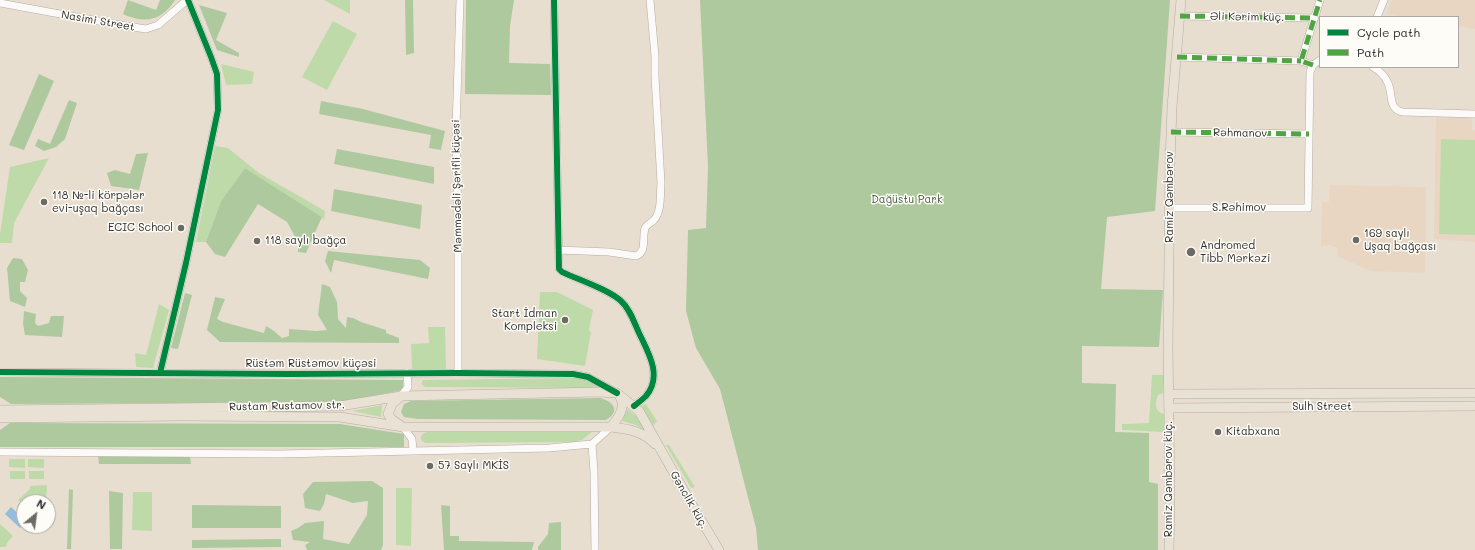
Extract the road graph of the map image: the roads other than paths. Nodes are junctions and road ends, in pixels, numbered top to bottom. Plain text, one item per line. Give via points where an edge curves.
1 (188, 0) edge
2 (460, 0) edge
3 (554, 0) edge
4 (650, 0) edge
5 (1181, 0) edge
6 (1320, 0) edge
7 (1384, 0) edge
8 (0, 3) edge
9 (1180, 16) junction
10 (1377, 16) edge
11 (1314, 18) junction
12 (1177, 56) junction
13 (1301, 61) junction
14 (1319, 61) edge
15 (1313, 65) junction
16 (1374, 68) edge
17 (1475, 114) edge
18 (1171, 132) junction
19 (1309, 134) junction
20 (1170, 208) junction
21 (558, 250) junction
22 (0, 372) edge
23 (160, 373) junction
24 (407, 373) junction
25 (458, 373) junction
26 (618, 393) junction
27 (1474, 393) edge
28 (1318, 394) junction
29 (1174, 395) junction
30 (401, 396) junction
31 (1474, 406) edge
32 (1318, 407) junction
33 (636, 408) junction
34 (1169, 408) junction
35 (0, 410) edge
36 (0, 418) edge
37 (403, 427) junction
38 (611, 427) junction
39 (592, 444) junction
40 (413, 450) junction
41 (660, 450) junction
42 (0, 452) edge
43 (595, 550) edge
44 (719, 550) edge
45 (1169, 550) edge

1 - 8 street, Nasimi Street via 158,25 146,29
1 - 23 street via 217,74 218,110
2 - 25 street, Məmmədəli Şərifli küçəsi via 456,129
3 - 21 street
4 - 21 street via 656,56 661,183 657,215 645,229 643,251 640,255
5 - 9 main road, Ramiz Qəmbərov
6 - 11 street
7 - 10 street
9 - 11 street, Əli Kərim küç.
9 - 12 main road, Ramiz Qəmbərov
11 - 13 street
12 - 13 street
12 - 18 main road, Ramiz Qəmbərov
13 - 15 street
14 - 15 street
15 - 19 street via 1310,72
16 - 17 street via 1386,78 1393,105 1397,110
18 - 19 street, Rəhmanov
18 - 20 main road, Ramiz Qəmbərov
19 - 20 street, S.Rəhimov via 1308,208
20 - 29 main road, Ramiz Qəmbərov via 1168,348
21 - 33 street via 559,269 562,272 612,295 622,301 630,312 653,363 654,374 650,389
22 - 23 street, Rüstəm Rüstəmov küçəsi
23 - 24 street, Rüstəm Rüstəmov küçəsi
24 - 25 street, Rüstəm Rüstəmov küçəsi
24 - 30 street via 408,387
25 - 26 street, Rüstəm Rüstəmov küçəsi via 572,374 588,378
26 - 30 main road, Rustam Rustamov str.
26 - 33 main road
26 - 38 main road via 623,403 620,414
27 - 28 main road, Sulh Street
27 - 31 main road
28 - 29 main road, Sulh Street
28 - 32 main road
29 - 34 main road, Ramiz Qəmbərov
30 - 35 main road, Rustam Rustamov str. via 340,406
30 - 37 main road via 392,404 388,414
31 - 32 main road, Sulh Street
32 - 34 main road, Sulh Street
33 - 41 main road
34 - 45 main road, Ramiz Qəmbərov küç.
36 - 37 main road, Rustam Rustamov str. via 340,417
37 - 38 main road, Rustam Rustamov str.
37 - 40 street via 412,439
38 - 39 street
38 - 41 main road, Rustam Rustamov str. via 627,429 646,436
39 - 40 street via 549,448
39 - 43 street
40 - 42 street via 280,454
41 - 44 main road, Gənclik küç.

